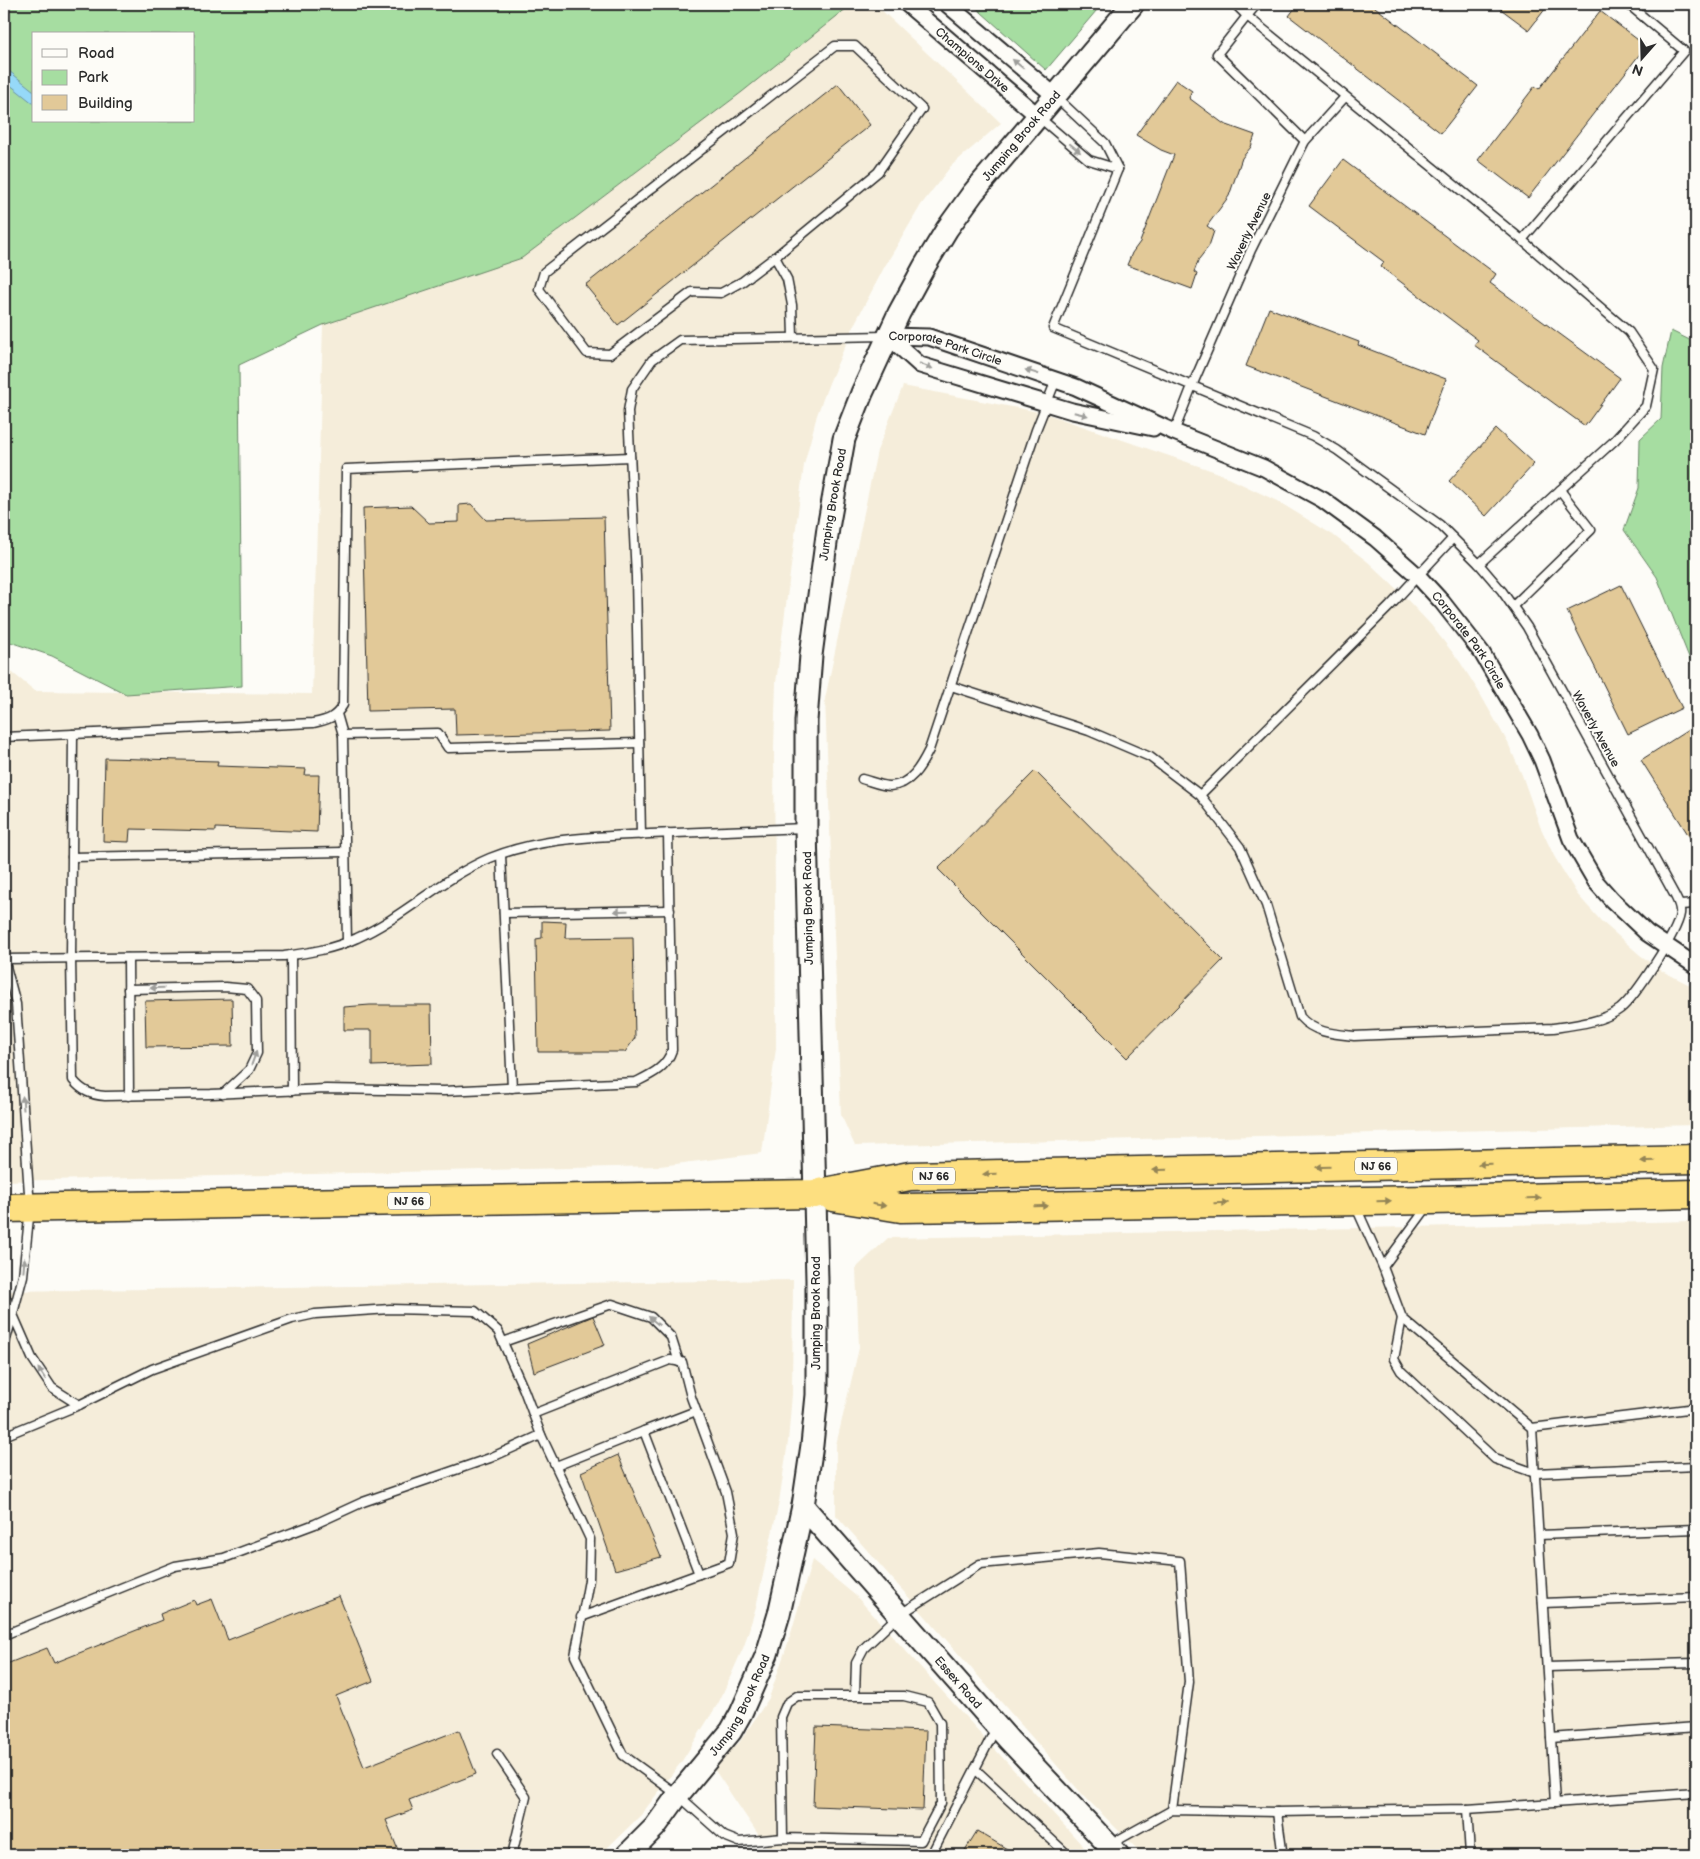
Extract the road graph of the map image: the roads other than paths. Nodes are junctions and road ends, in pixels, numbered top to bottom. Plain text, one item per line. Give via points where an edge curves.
1 (947, 4) edge
2 (1133, 4) edge
3 (1235, 4) edge
4 (1257, 4) edge
5 (1628, 4) edge
6 (910, 5) edge
7 (1247, 16) junction
8 (1055, 96) junction
9 (1345, 97) junction
10 (1038, 116) junction
11 (1305, 141) junction
12 (1118, 169) junction
13 (1522, 240) junction
14 (775, 257) junction
15 (888, 336) junction
16 (793, 337) junction
17 (1056, 380) junction
18 (1192, 386) junction
19 (1047, 404) junction
20 (1174, 432) junction
21 (630, 457) junction
22 (1560, 490) junction
23 (1453, 538) junction
24 (1479, 564) junction
25 (1418, 576) junction
26 (1513, 606) junction
27 (951, 686) junction
28 (337, 714) junction
29 (73, 734) junction
30 (343, 735) junction
31 (4, 737) edge
32 (639, 744) junction
33 (862, 780) dead end
34 (1200, 795) junction
35 (806, 828) junction
36 (668, 833) junction
37 (641, 835) junction
38 (345, 852) junction
39 (502, 855) junction
40 (72, 857) junction
41 (1696, 904) edge
42 (1680, 905) junction
43 (670, 910) junction
44 (504, 913) junction
45 (4, 940) edge
46 (347, 942) junction
47 (1666, 945) junction
48 (1696, 954) edge
49 (291, 955) junction
50 (71, 958) junction
51 (128, 958) junction
52 (4, 961) edge
53 (1696, 966) edge
54 (128, 989) junction
55 (512, 1088) junction
56 (292, 1091) junction
57 (223, 1094) junction
58 (128, 1096) junction
59 (1696, 1159) edge
60 (814, 1194) junction
61 (1696, 1194) edge
62 (1432, 1200) junction
63 (1354, 1201) junction
64 (17, 1208) edge
65 (1384, 1267) junction
66 (4, 1294) edge
67 (12, 1312) junction
68 (1402, 1318) junction
69 (503, 1342) junction
70 (4, 1347) edge
71 (678, 1362) junction
72 (79, 1405) junction
73 (1696, 1408) edge
74 (696, 1411) junction
75 (533, 1414) junction
76 (1532, 1428) junction
77 (644, 1431) junction
78 (541, 1435) junction
79 (4, 1436) edge
80 (556, 1466) junction
81 (1696, 1466) edge
82 (1535, 1473) junction
83 (803, 1506) junction
84 (1696, 1529) edge
85 (1539, 1535) junction
86 (699, 1574) junction
87 (1696, 1597) edge
88 (1543, 1603) junction
89 (899, 1615) junction
90 (581, 1617) junction
91 (4, 1636) edge
92 (1696, 1663) edge
93 (1547, 1667) junction
94 (855, 1695) junction
95 (997, 1727) junction
96 (1696, 1727) edge
97 (1551, 1738) junction
98 (497, 1754) dead end
99 (975, 1768) junction
100 (1696, 1793) edge
101 (678, 1795) junction
102 (1555, 1803) junction
103 (1467, 1809) junction
104 (1172, 1810) junction
105 (1277, 1812) junction
106 (783, 1838) junction
107 (1107, 1852) edge
108 (512, 1855) edge
109 (627, 1855) edge
110 (931, 1855) edge
111 (1068, 1855) edge
112 (1281, 1855) edge
113 (1470, 1855) edge

8 -> 1 street, Champions Drive
2 - 8 street, Jumping Brook Road
3 - 7 lane
4 - 7 lane
5 - 13 lane via 1684,51
6 - 10 street, Champions Drive
7 - 9 lane
7 - 11 lane via 1217,54
8 - 10 street, Jumping Brook Road
8 - 12 lane via 1105,143
9 - 11 lane, Waverly Avenue
9 - 13 lane
10 -> 12 lane via 1089,160
10 - 15 street, Jumping Brook Road via 960,210 924,267
11 - 18 lane, Waverly Avenue via 1251,250
12 - 18 lane, Waverly Avenue via 1053,328
13 - 22 lane via 1628,332 1654,369 1646,406 1614,441
14 - 14 lane via 878,172 922,108 856,46 835,46 827,52 544,272 539,289 588,353 610,354 692,292 721,293
14 - 16 lane via 787,279
15 - 16 lane
17 -> 15 street, Corporate Park Circle via 930,337
15 -> 19 street, Corporate Park Circle via 920,365
15 - 35 street, Jumping Brook Road via 852,415 833,495 808,688
16 - 21 lane via 680,340 652,360 632,389 628,411
17 - 19 lane
17 - 20 street, Corporate Park Circle
18 - 20 lane, Waverly Avenue
18 - 23 lane, Waverly Avenue via 1325,443 1421,510
19 -> 20 street, Corporate Park Circle via 1097,418
19 - 27 lane
20 - 25 street, Corporate Park Circle via 1264,468 1323,500
21 - 28 lane via 346,469 343,704
21 - 32 lane
22 - 24 lane
22 - 26 lane via 1591,530
23 - 24 lane, Waverly Avenue
23 - 25 lane
24 - 26 lane, Waverly Avenue
25 - 34 lane
25 - 47 street, Corporate Park Circle via 1482,652 1512,700 1542,760 1571,839 1592,876 1630,918
26 - 42 lane, Waverly Avenue
27 - 33 lane via 929,750 913,776 889,786
27 - 34 lane via 1089,731 1150,756
28 - 29 lane via 331,719 313,723
28 - 30 lane
29 - 31 lane
29 - 40 lane
30 - 32 lane via 438,733 448,748
30 - 38 lane
32 - 37 lane
34 - 47 lane via 1240,847 1266,905 1300,1017 1306,1024 1329,1033 1354,1036 1578,1025 1620,1009 1654,967
35 - 36 lane
35 - 60 street, Jumping Brook Road
36 - 37 lane
36 - 43 lane
37 - 39 lane via 594,836 538,843
38 - 40 lane
38 - 46 lane
39 - 44 lane
39 - 46 lane via 462,873 397,916
40 - 50 lane
41 - 42 lane
42 - 47 lane via 1679,918
43 -> 44 lane
43 - 55 lane via 672,1050 666,1063 636,1082
44 - 55 lane
45 - 52 lane
46 - 49 lane
47 - 48 street, Corporate Park Circle
47 - 53 street, Corporate Park Circle
49 - 51 lane
49 - 56 lane
50 - 51 lane
50 - 52 lane
50 - 58 lane via 73,1080 81,1089 95,1095
51 - 54 lane
64 -> 52 lane via 16,1004
57 -> 54 lane via 249,1070 258,1053 256,1001 247,988
54 - 58 lane
55 - 56 lane via 444,1092
56 - 57 lane
57 - 58 lane
59 -> 60 highway, NJ 66 via 910,1176
60 -> 63 highway, NJ 66 via 901,1208
60 - 64 highway, NJ 66
60 - 83 street, Jumping Brook Road via 816,1395
62 -> 61 highway, NJ 66
63 -> 62 highway, NJ 66
62 - 65 lane
63 - 65 lane
67 -> 64 lane via 23,1276
65 - 68 lane
66 - 67 lane
67 - 70 lane
72 -> 67 lane via 52,1388 32,1358
68 - 76 lane
68 - 82 lane via 1394,1358 1401,1371 1495,1459
71 -> 69 lane via 671,1337 651,1317 612,1304
69 - 72 lane via 498,1331 475,1311 390,1309 315,1314 292,1319 152,1369
69 - 75 lane
71 - 74 lane via 682,1362
71 - 75 lane via 670,1360
72 - 79 lane
73 - 76 lane
74 - 77 lane
74 - 86 lane via 726,1492 734,1533 729,1563
75 - 78 lane
76 - 82 lane
77 - 80 lane
77 - 86 lane
78 - 80 lane
78 - 91 lane via 490,1458 363,1502 224,1558 175,1566
80 - 90 lane via 590,1539 589,1580
81 - 82 lane
82 - 85 lane
83 - 89 street, Essex Road
83 - 101 street, Jumping Brook Road via 779,1614 755,1684 731,1731
84 - 85 lane
85 - 88 lane
86 - 90 lane
87 - 88 lane
88 - 93 lane
89 - 94 lane via 864,1648 856,1663
89 - 95 street, Essex Road
89 - 104 lane via 980,1564 1099,1553 1180,1561 1189,1682
90 - 101 lane via 575,1656 623,1755
92 - 93 lane
93 - 97 lane
94 - 106 lane via 797,1696 786,1703 781,1717
94 - 106 lane via 904,1696 928,1702 940,1723 941,1803 921,1841
95 - 99 lane
95 - 107 street, Essex Road
96 - 97 lane
97 - 102 lane
98 - 108 lane via 526,1797
99 - 110 lane
99 - 111 lane
100 - 102 lane
101 - 106 lane via 724,1836 739,1842
101 - 109 street, Jumping Brook Road via 655,1827
102 - 103 lane
103 - 105 lane
103 - 113 lane
104 - 105 lane
104 - 107 lane
105 - 112 lane

